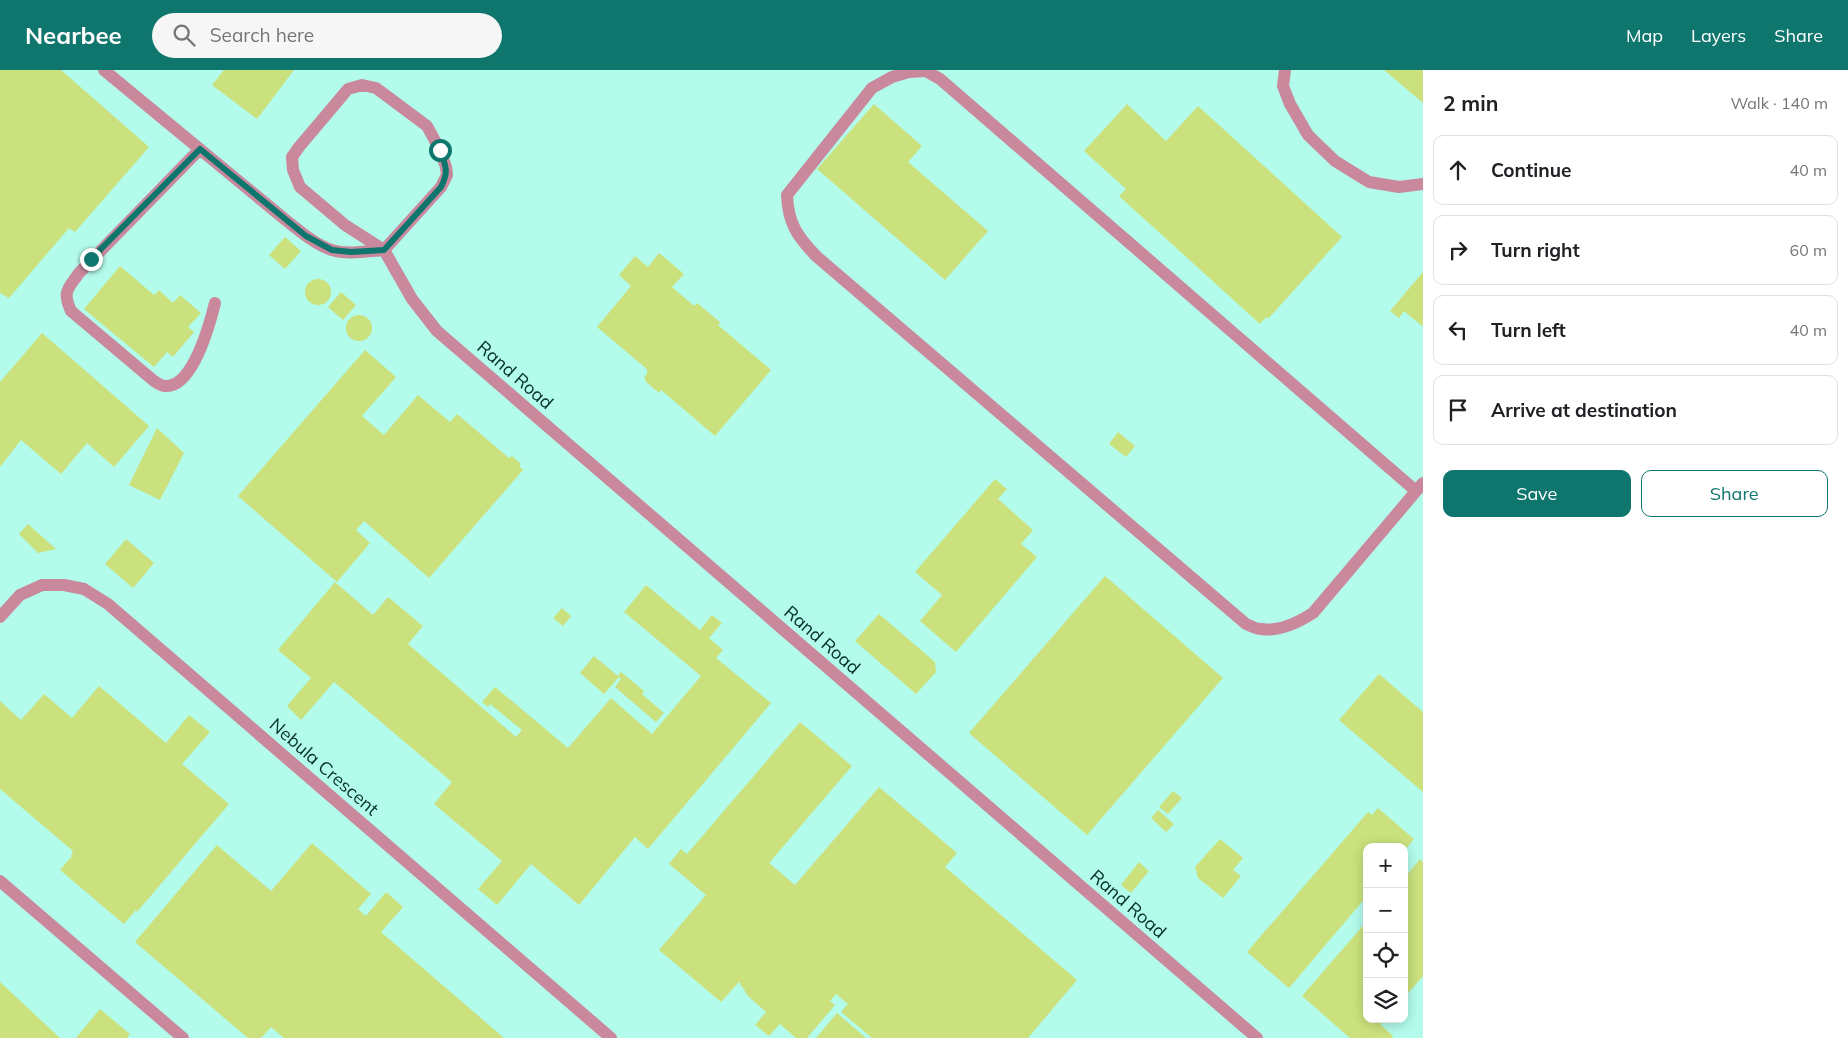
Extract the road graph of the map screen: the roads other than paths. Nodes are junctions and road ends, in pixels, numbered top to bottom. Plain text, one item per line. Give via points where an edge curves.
1 (104, 70) edge
2 (1285, 70) edge
3 (200, 149) junction
4 (1423, 184) edge
5 (384, 250) junction
6 (215, 303) dead end
7 (1419, 487) edge
8 (0, 617) edge
9 (0, 881) edge
10 (183, 1038) edge
11 (612, 1038) edge
12 (1257, 1038) edge

1 - 3 lane
2 - 4 lane via 1283,86 1290,104 1308,135 1335,161 1369,182 1399,186
3 - 5 lane via 306,236 332,250
3 - 6 lane via 78,273 67,290 66,299 71,311 154,381 165,386 176,383 189,370 207,334
5 - 5 lane via 345,225 300,187 292,170 292,157 299,147 348,89 362,85 376,88 427,126 446,167 447,175 441,187
5 - 12 lane, Rand Road via 412,299 437,331
7 - 7 lane via 1313,613 1296,623 1276,628 1262,630 1246,624 816,256 800,240 790,222 787,194 872,88 892,77 926,71 948,86
8 - 11 lane, Nebula Crescent via 20,596 42,586 64,585 84,589 108,604
9 - 10 lane

